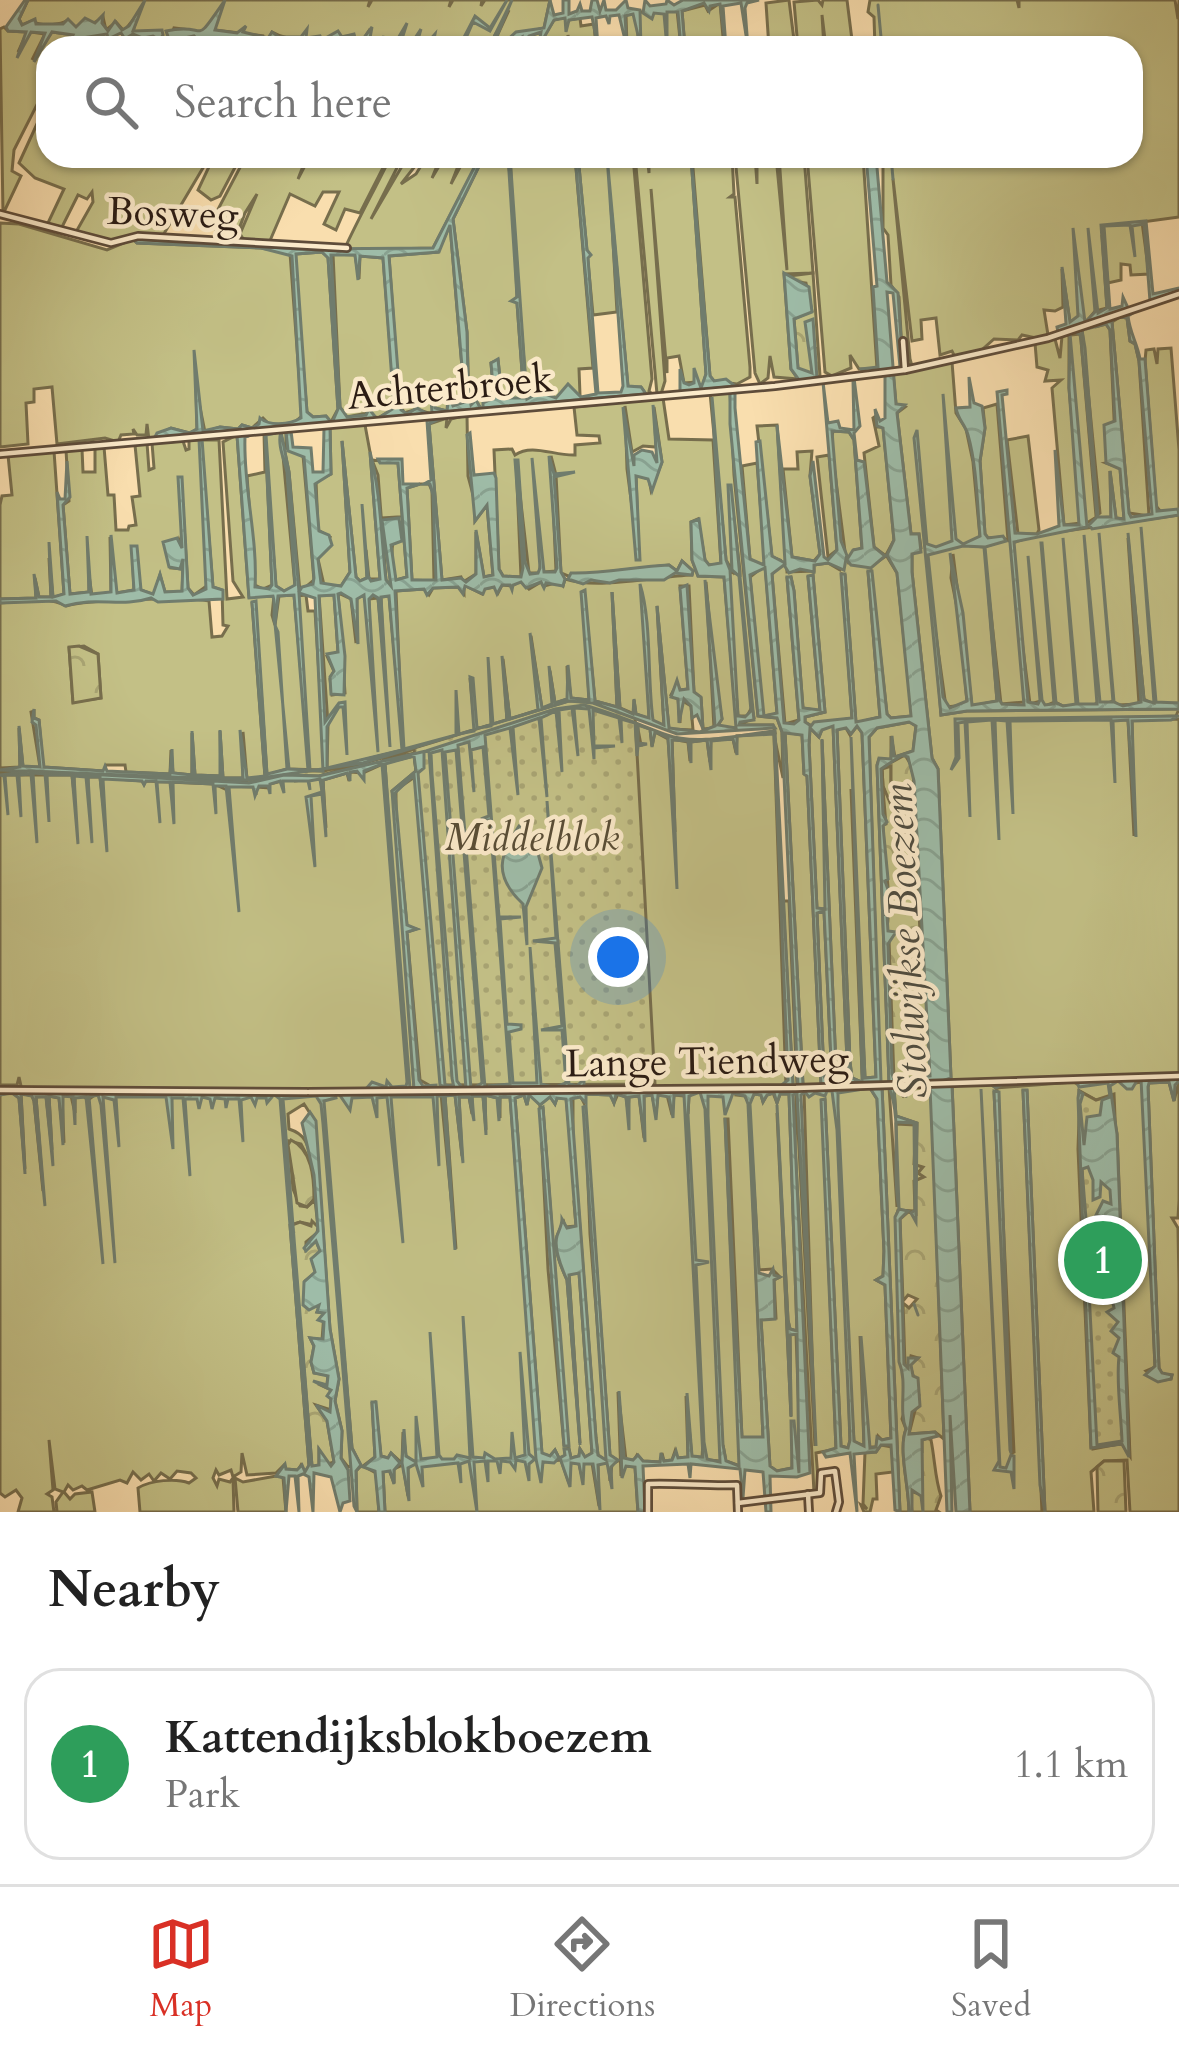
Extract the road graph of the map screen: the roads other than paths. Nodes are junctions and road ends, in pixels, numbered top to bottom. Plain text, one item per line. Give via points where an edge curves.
1 (0, 214) edge
2 (346, 248) dead end
3 (1179, 294) edge
4 (903, 341) dead end
5 (905, 370) junction
6 (0, 454) edge
7 (1179, 1076) edge
8 (0, 1090) edge
9 (814, 1493) junction
10 (748, 1502) junction
11 (738, 1503) junction
12 (649, 1512) edge
13 (738, 1512) edge
14 (748, 1512) edge
15 (809, 1512) edge
16 (836, 1512) edge

1 - 2 street, Bosweg via 111,242 138,236
3 - 5 street, Achterbroek via 1048,338
4 - 5 street
5 - 6 street, Achterbroek
7 - 8 street, Lange Tiendweg via 755,1088
9 - 10 street
9 - 15 street
9 - 16 street via 820,1473 835,1471
10 - 11 street
10 - 14 street
11 - 12 street via 737,1485 648,1484
11 - 13 street

